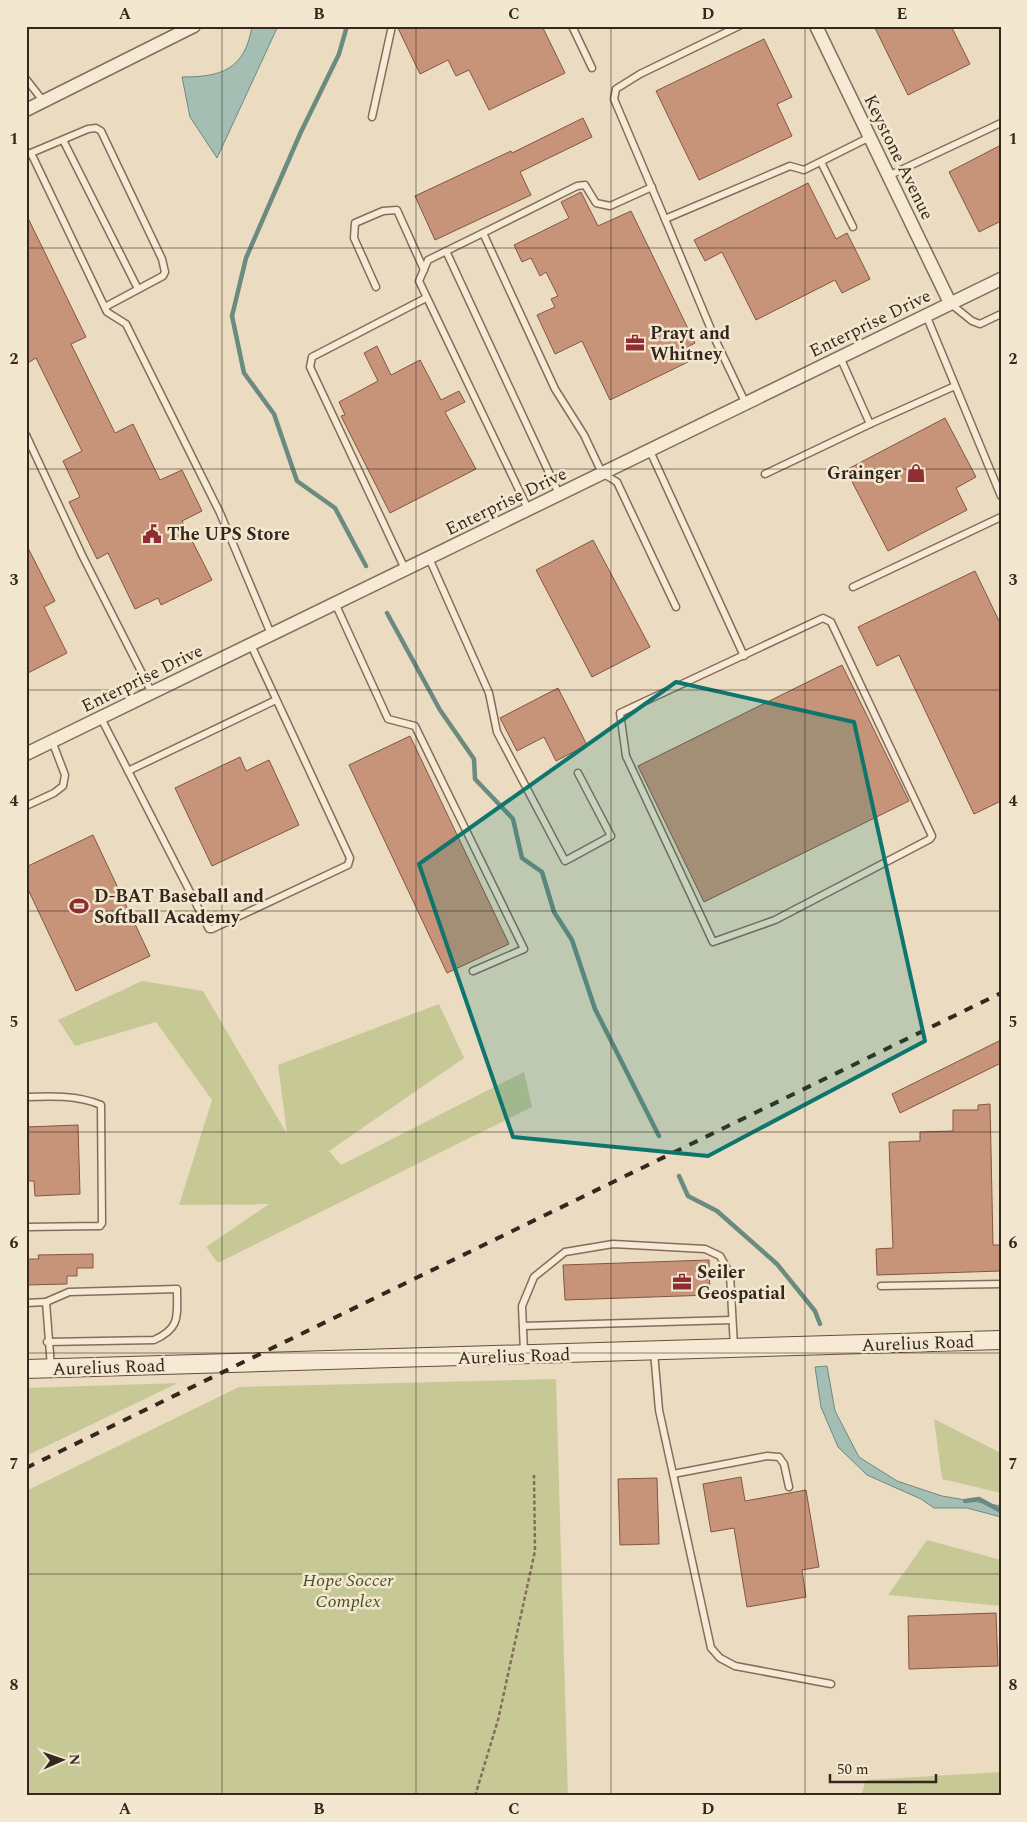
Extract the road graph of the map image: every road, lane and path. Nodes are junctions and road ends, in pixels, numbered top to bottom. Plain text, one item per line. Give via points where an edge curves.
1 (194, 26) edge
2 (392, 26) edge
3 (572, 26) edge
4 (739, 26) edge
5 (816, 26) edge
6 (592, 68) dead end
7 (26, 79) edge
8 (44, 102) junction
9 (26, 110) edge
10 (372, 118) dead end
11 (1001, 123) edge
12 (870, 137) junction
13 (63, 140) junction
14 (28, 154) edge
15 (821, 162) junction
16 (888, 176) junction
17 (652, 187) junction
18 (665, 219) junction
19 (853, 227) dead end
20 (483, 233) junction
21 (446, 250) junction
22 (424, 270) junction
23 (1001, 279) edge
24 (376, 287) dead end
25 (138, 289) junction
26 (426, 298) junction
27 (950, 303) junction
28 (105, 307) junction
29 (1001, 314) edge
30 (926, 315) junction
31 (840, 357) junction
32 (955, 386) junction
33 (746, 402) junction
34 (870, 424) junction
35 (26, 435) edge
36 (650, 451) junction
37 (602, 473) junction
38 (765, 474) dead end
39 (998, 480) edge
40 (559, 494) junction
41 (1001, 496) edge
42 (528, 509) junction
43 (1001, 517) edge
44 (429, 558) junction
45 (405, 569) junction
46 (853, 587) dead end
47 (335, 603) junction
48 (676, 607) dead end
49 (270, 634) junction
50 (251, 646) junction
51 (744, 656) junction
52 (152, 693) junction
53 (276, 700) junction
54 (100, 718) junction
55 (52, 741) junction
56 (26, 754) edge
57 (128, 771) junction
58 (578, 773) dead end
59 (26, 806) edge
60 (473, 971) dead end
61 (26, 1097) edge
62 (26, 1227) edge
63 (1001, 1284) edge
64 (881, 1286) dead end
65 (46, 1302) junction
66 (26, 1303) edge
67 (732, 1320) junction
68 (523, 1326) junction
69 (1001, 1340) edge
70 (47, 1342) junction
71 (734, 1350) junction
72 (654, 1352) junction
73 (524, 1356) junction
74 (51, 1368) junction
75 (26, 1369) edge
76 (673, 1474) junction
77 (534, 1475) dead end
78 (790, 1487) dead end
79 (830, 1684) dead end
80 (475, 1796) edge

1 - 8 street
2 - 10 lane
3 - 6 lane
4 - 17 lane via 616,89 614,99
5 - 12 street, Keystone Avenue
7 - 8 lane
8 - 9 street
11 - 16 lane
12 - 15 lane
12 - 16 street, Keystone Avenue
13 - 14 lane
13 - 25 lane
13 - 25 lane via 88,129 101,131 126,180 166,267 163,276
14 - 28 lane
15 - 18 lane via 804,170 790,166
15 - 19 lane
16 - 27 street, Keystone Avenue
17 - 18 lane
17 - 20 lane via 610,206 596,203 585,185 577,186
18 - 33 lane via 715,339
20 - 21 lane
20 - 37 lane via 555,389 584,435
21 - 22 lane via 428,260
21 - 40 lane
22 - 24 lane via 397,210 383,211 355,223 354,238
22 - 26 lane via 419,280
23 - 27 street, Enterprise Drive
25 - 28 lane
26 - 42 lane
26 - 45 lane via 312,358 310,367
27 - 29 lane via 980,324
27 - 30 street, Enterprise Drive
28 - 49 lane via 107,312 126,324 220,513
30 - 31 street, Enterprise Drive
30 - 32 lane
31 - 33 street, Enterprise Drive
31 - 34 lane
32 - 34 lane
32 - 39 lane
33 - 36 street, Enterprise Drive
34 - 38 lane
35 - 52 lane
36 - 37 street, Enterprise Drive
36 - 51 lane
37 - 40 street, Enterprise Drive
37 - 48 lane via 617,482
39 - 41 lane
40 - 42 street, Enterprise Drive
42 - 44 street, Enterprise Drive
43 - 46 lane
44 - 45 street, Enterprise Drive
44 - 58 lane via 489,693 497,732 565,861 611,836
45 - 47 street, Enterprise Drive
47 - 49 street, Enterprise Drive
47 - 60 lane via 388,718 415,726 524,949
49 - 50 street, Enterprise Drive
50 - 52 street, Enterprise Drive
50 - 53 lane
51 - 51 lane via 620,713 626,756 713,942 775,920 932,836 831,622 823,618
52 - 54 street, Enterprise Drive
53 - 57 lane
53 - 57 lane via 350,858 348,864 339,869 209,929
54 - 55 street, Enterprise Drive
54 - 57 lane
55 - 56 street, Enterprise Drive
55 - 59 lane via 65,775 63,786
61 - 62 lane via 52,1096 100,1105 102,1223 100,1226
63 - 64 lane
65 - 66 lane
65 - 70 lane
65 - 70 lane via 69,1292 177,1289 177,1321 167,1334 154,1340
67 - 68 lane
67 - 68 lane via 730,1274 720,1256 704,1249 613,1244 565,1252 534,1277 522,1306
67 - 71 lane
68 - 73 lane
69 - 71 street, Aurelius Road
70 - 74 lane
71 - 72 street, Aurelius Road
72 - 73 street, Aurelius Road
72 - 76 lane via 659,1410
73 - 74 street, Aurelius Road
74 - 75 street, Aurelius Road
76 - 78 lane via 767,1456 779,1457
76 - 79 lane via 711,1648 720,1658 735,1666
77 - 80 path via 535,1551 498,1720

